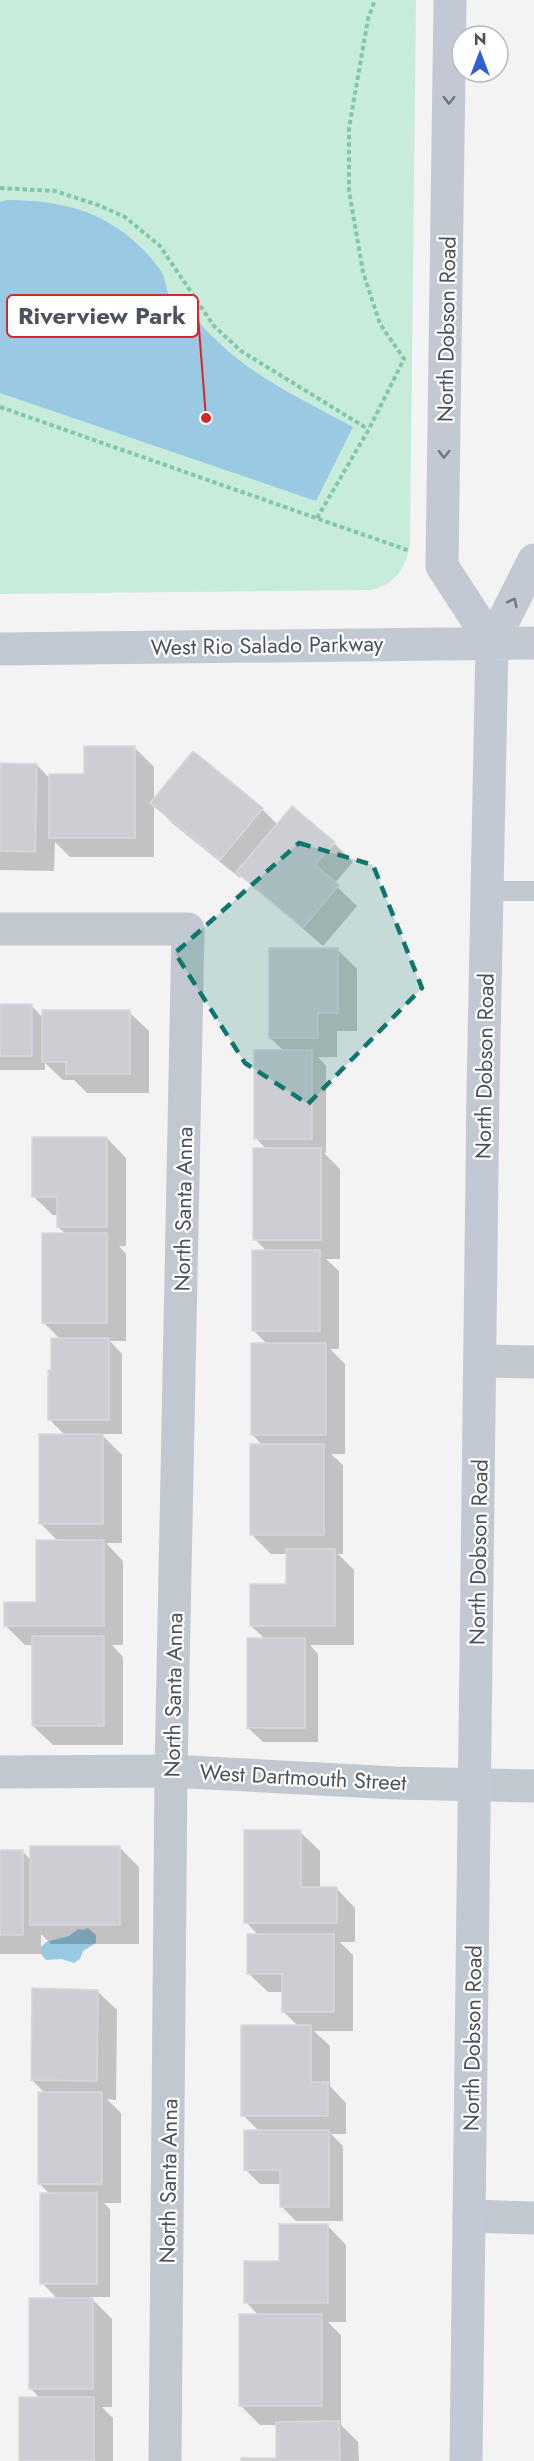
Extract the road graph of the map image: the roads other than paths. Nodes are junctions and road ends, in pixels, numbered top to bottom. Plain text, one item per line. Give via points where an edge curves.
1 (450, 0) edge
2 (534, 560) edge
3 (492, 643) junction
4 (534, 644) edge
5 (0, 648) edge
6 (487, 891) junction
7 (534, 891) edge
8 (0, 929) edge
9 (481, 1361) junction
10 (534, 1362) edge
11 (171, 1771) junction
12 (0, 1772) edge
13 (475, 1785) junction
14 (534, 1786) edge
15 (470, 2216) junction
16 (534, 2218) edge
17 (165, 2461) edge
18 (466, 2461) edge

1 -> 3 main road, North Dobson Road via 442,566
3 -> 2 main road, North Dobson Road
3 - 4 main road, West Rio Salado Parkway
3 - 5 main road, West Rio Salado Parkway
3 - 6 main road, North Dobson Road
6 - 7 lane
6 - 9 main road, North Dobson Road
8 - 11 street, North Santa Anna via 188,929
9 - 10 street
9 - 13 main road, North Dobson Road
11 - 12 street, West Dartmouth Street
11 - 13 street, West Dartmouth Street
11 - 17 street, North Santa Anna
13 - 14 street, West Dartmouth Street
13 - 15 main road, North Dobson Road
15 - 16 street
15 - 18 main road, North Dobson Road

